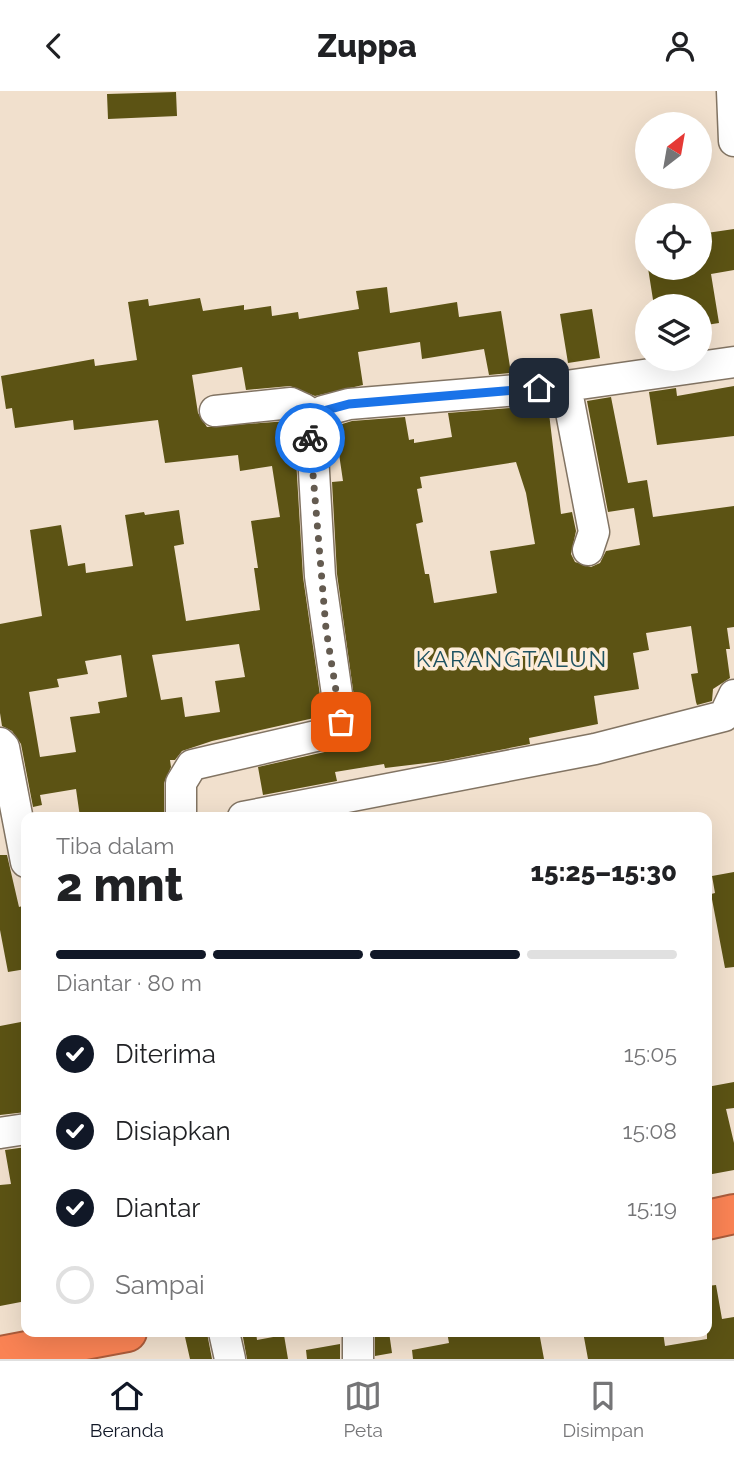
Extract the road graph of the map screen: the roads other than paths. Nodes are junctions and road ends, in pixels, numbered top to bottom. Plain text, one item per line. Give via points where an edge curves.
1 (732, 91) edge
2 (734, 141) edge
3 (734, 362) edge
4 (566, 386) junction
5 (215, 411) dead end
6 (311, 419) junction
7 (587, 550) dead end
8 (734, 695) edge
9 (0, 743) edge
10 (181, 812) edge
11 (268, 812) edge
12 (21, 837) edge
13 (21, 864) edge
14 (0, 870) edge
15 (21, 1130) edge
16 (0, 1133) edge
17 (734, 1214) edge
18 (712, 1219) edge
19 (101, 1337) edge
20 (225, 1337) edge
21 (358, 1337) edge
22 (0, 1356) edge
23 (230, 1359) edge
24 (358, 1359) edge

1 - 2 street
3 - 4 street
4 - 6 street via 349,404
4 - 7 street via 594,533
5 - 6 street via 291,403
6 - 10 street via 320,576 341,722 334,732 192,765 181,783
8 - 11 street via 724,716 608,745
9 - 12 street
13 - 14 street
15 - 16 street
17 - 18 highway
19 - 22 highway
20 - 23 street
21 - 24 street

